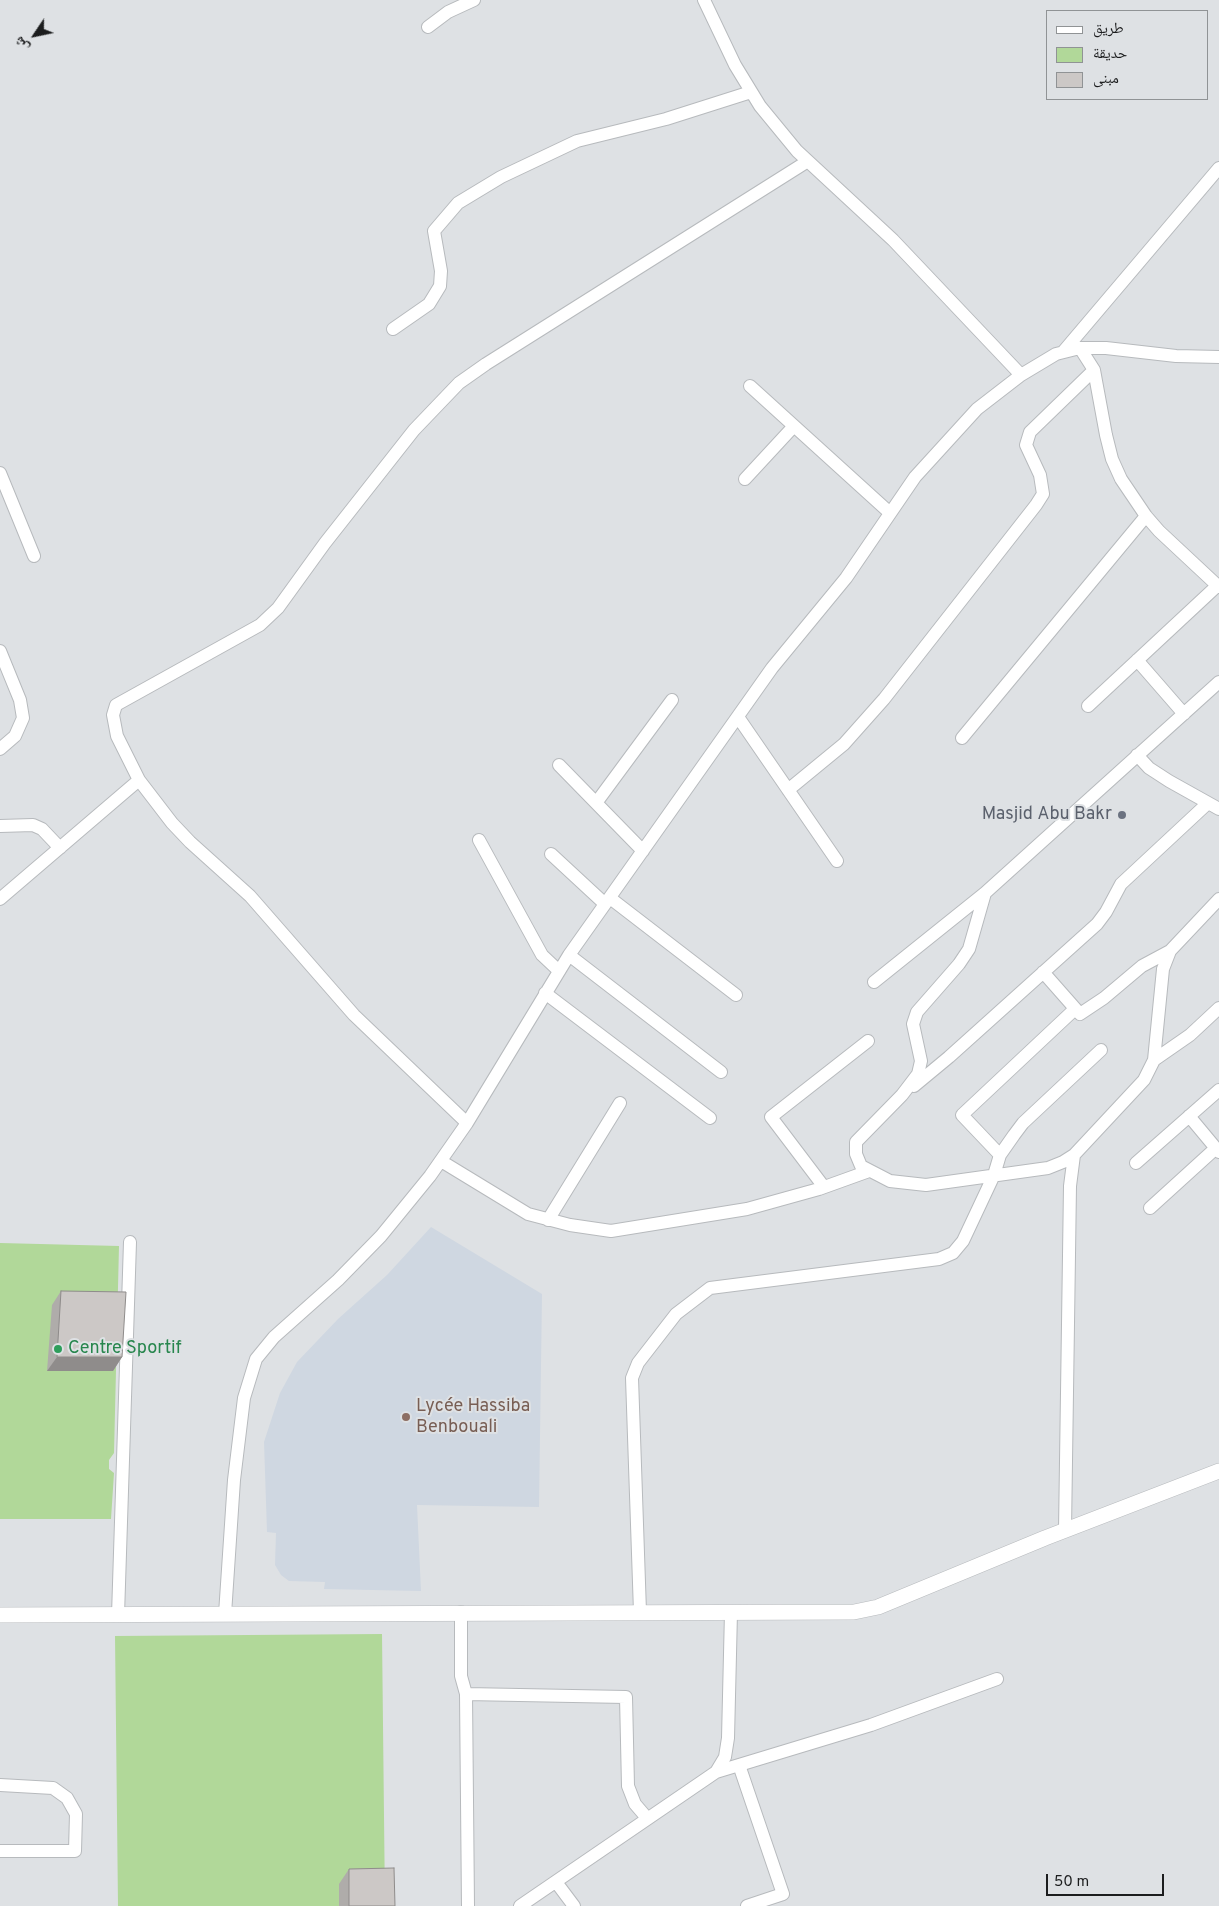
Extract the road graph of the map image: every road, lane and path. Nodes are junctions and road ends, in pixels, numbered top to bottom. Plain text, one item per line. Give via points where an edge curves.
1 (474, 0) edge
2 (704, 0) edge
3 (428, 26) dead end
4 (751, 92) junction
5 (808, 161) junction
6 (1219, 168) edge
7 (393, 329) dead end
8 (1080, 348) junction
9 (1063, 352) junction
10 (1219, 357) edge
11 (1094, 370) junction
12 (1021, 375) junction
13 (750, 386) dead end
14 (794, 426) junction
15 (0, 474) edge
16 (745, 479) dead end
17 (890, 513) junction
18 (1146, 516) junction
19 (34, 556) dead end
20 (1218, 586) edge
21 (0, 653) edge
22 (1137, 660) junction
23 (1219, 682) edge
24 (672, 700) dead end
25 (1088, 706) dead end
26 (1184, 714) junction
27 (738, 717) junction
28 (962, 738) dead end
29 (0, 750) edge
30 (1138, 755) junction
31 (559, 765) dead end
32 (139, 780) junction
33 (788, 790) junction
34 (596, 803) junction
35 (1214, 806) edge
36 (0, 826) edge
37 (479, 840) dead end
38 (60, 848) junction
39 (644, 851) junction
40 (551, 854) dead end
41 (837, 861) dead end
42 (985, 893) junction
43 (0, 899) edge
44 (1219, 899) edge
45 (608, 901) junction
46 (1170, 951) junction
47 (569, 955) junction
48 (559, 971) junction
49 (1043, 972) junction
50 (874, 982) dead end
51 (546, 993) junction
52 (736, 995) dead end
53 (1219, 1008) edge
54 (1074, 1009) junction
55 (868, 1041) dead end
56 (1101, 1050) dead end
57 (1154, 1060) junction
58 (721, 1072) dead end
59 (1219, 1090) edge
60 (902, 1095) junction
61 (620, 1103) dead end
62 (1189, 1116) junction
63 (710, 1118) dead end
64 (467, 1123) junction
65 (1217, 1150) edge
66 (1000, 1155) junction
67 (1074, 1155) junction
68 (441, 1161) junction
69 (1136, 1163) dead end
70 (869, 1171) junction
71 (994, 1175) junction
72 (824, 1188) junction
73 (1150, 1208) dead end
74 (548, 1220) junction
75 (130, 1242) dead end
76 (1219, 1470) edge
77 (1065, 1530) junction
78 (461, 1612) junction
79 (640, 1612) junction
80 (731, 1612) junction
81 (225, 1614) junction
82 (0, 1615) edge
83 (118, 1615) junction
84 (997, 1679) dead end
85 (466, 1694) junction
86 (740, 1765) junction
87 (716, 1772) junction
88 (0, 1785) edge
89 (647, 1818) junction
90 (0, 1851) edge
91 (556, 1882) junction
92 (468, 1906) edge
93 (520, 1906) edge
94 (574, 1906) edge
95 (747, 1906) edge

1 - 3 street
2 - 4 street
4 - 5 street
4 - 7 street via 577,142 501,177 458,204 434,231 441,271 440,286 429,304
5 - 12 street via 893,240
5 - 32 street via 459,383 414,430 278,608 260,625 116,706 113,715 117,736
6 - 9 street
8 - 9 street
8 - 10 street
8 - 11 street
9 - 12 street
11 - 18 street via 1112,459 1121,480
11 - 33 street via 1030,432 1026,446 1040,475 1043,494 1036,505 884,700 844,744
12 - 17 street via 977,410 947,440 914,477
13 - 14 street
14 - 16 street
14 - 17 street
15 - 19 street
17 - 27 street via 846,578 772,668
18 - 20 street
18 - 28 street
20 - 22 street
21 - 29 street via 20,700 23,718 15,736
22 - 25 street
22 - 26 street
23 - 26 street
24 - 34 street
26 - 30 street
27 - 33 street
27 - 39 street
30 - 35 street via 1149,768
30 - 42 street
31 - 34 street
32 - 38 street
32 - 64 street via 172,823 250,896 354,1015
33 - 41 street
34 - 39 street
35 - 49 street via 1121,884 1097,924
36 - 38 street via 33,825 42,829
37 - 48 street via 542,955
38 - 43 street
39 - 45 street
40 - 45 street
42 - 50 street
42 - 60 street via 969,949 917,1012 913,1024 921,1061 918,1074
44 - 46 street
45 - 47 street
45 - 52 street
46 - 54 street via 1142,966 1080,1014
46 - 57 street via 1163,969
47 - 48 street
47 - 58 street
48 - 51 street
49 - 54 street
49 - 60 street
51 - 63 street
51 - 64 street
53 - 57 street via 1190,1035
54 - 66 street via 962,1115
55 - 72 street via 772,1117
56 - 66 street via 1023,1123
57 - 67 street via 1144,1080
59 - 62 street
60 - 70 street via 856,1142 861,1166
61 - 74 street
62 - 65 street
62 - 69 street
64 - 68 street
65 - 73 street
66 - 71 street
67 - 71 street via 1048,1168
67 - 77 street via 1070,1186
68 - 74 street via 528,1214
68 - 81 street via 380,1236 338,1280 274,1337 256,1359 244,1398 234,1480
70 - 71 street via 890,1181 926,1185
70 - 72 street
71 - 79 street via 963,1241 953,1253 939,1259 710,1288 676,1314 638,1363 632,1378
72 - 74 street via 747,1209 611,1231
75 - 83 street
76 - 77 street
77 - 80 street via 878,1607 854,1612
78 - 79 street
78 - 81 street
78 - 85 street via 461,1676
79 - 80 street
80 - 87 street via 728,1738 725,1757
81 - 83 street
82 - 83 street
84 - 86 street via 871,1725
85 - 89 street via 626,1697 628,1786 635,1804
85 - 92 street
86 - 87 street
86 - 95 street via 783,1894
87 - 89 street
88 - 90 street via 53,1788 67,1798 76,1814 75,1851
89 - 91 street
91 - 93 street
91 - 94 street

